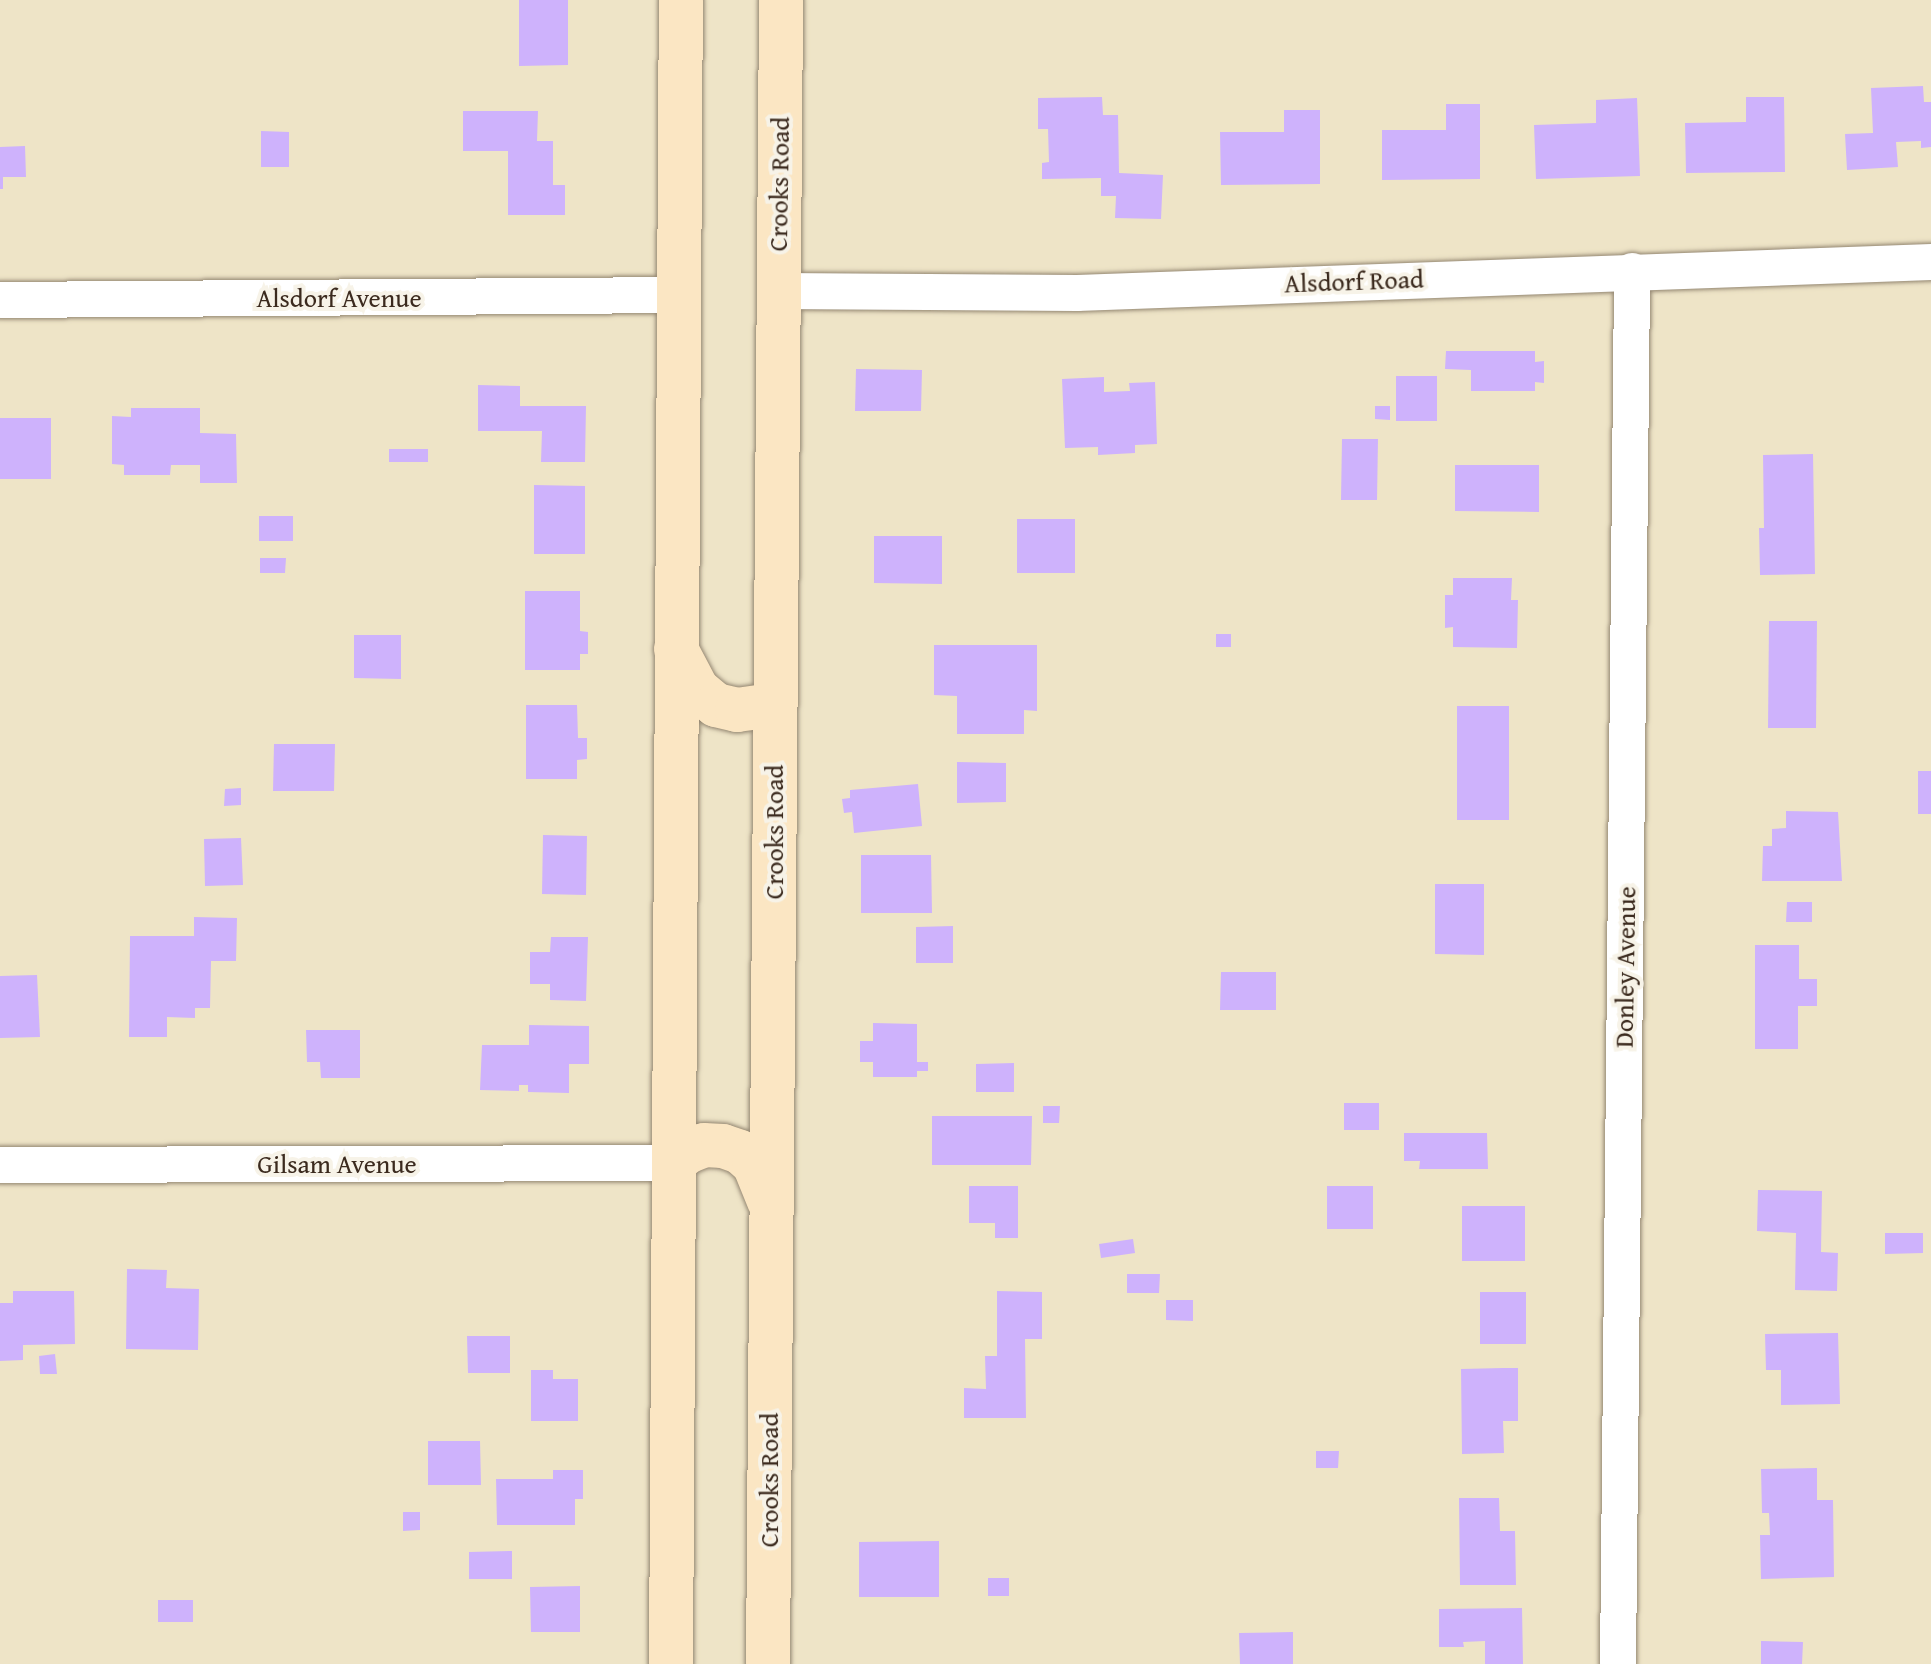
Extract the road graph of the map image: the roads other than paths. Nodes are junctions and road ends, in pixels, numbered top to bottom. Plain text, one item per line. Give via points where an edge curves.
1 (681, 0) edge
2 (781, 0) edge
3 (1931, 262) edge
4 (1632, 271) junction
5 (778, 291) junction
6 (679, 295) junction
7 (0, 300) edge
8 (676, 649) junction
9 (774, 705) junction
10 (674, 1163) junction
11 (0, 1165) edge
12 (771, 1207) junction
13 (671, 1664) edge
14 (768, 1664) edge
15 (1618, 1664) edge

1 - 6 main road
2 - 5 main road, Crooks Road
3 - 4 street, Alsdorf Road
4 - 5 street, Alsdorf Road via 1077,293
4 - 15 street, Donley Avenue
5 - 9 main road, Crooks Road
6 - 7 street, Alsdorf Avenue
6 - 8 main road
8 - 9 main road via 697,689 716,705 737,710
8 - 10 main road
9 - 12 main road, Crooks Road
10 - 11 street, Gilsam Avenue
10 - 12 main road via 704,1145 740,1152 764,1180
10 - 13 main road
12 - 14 main road, Crooks Road

